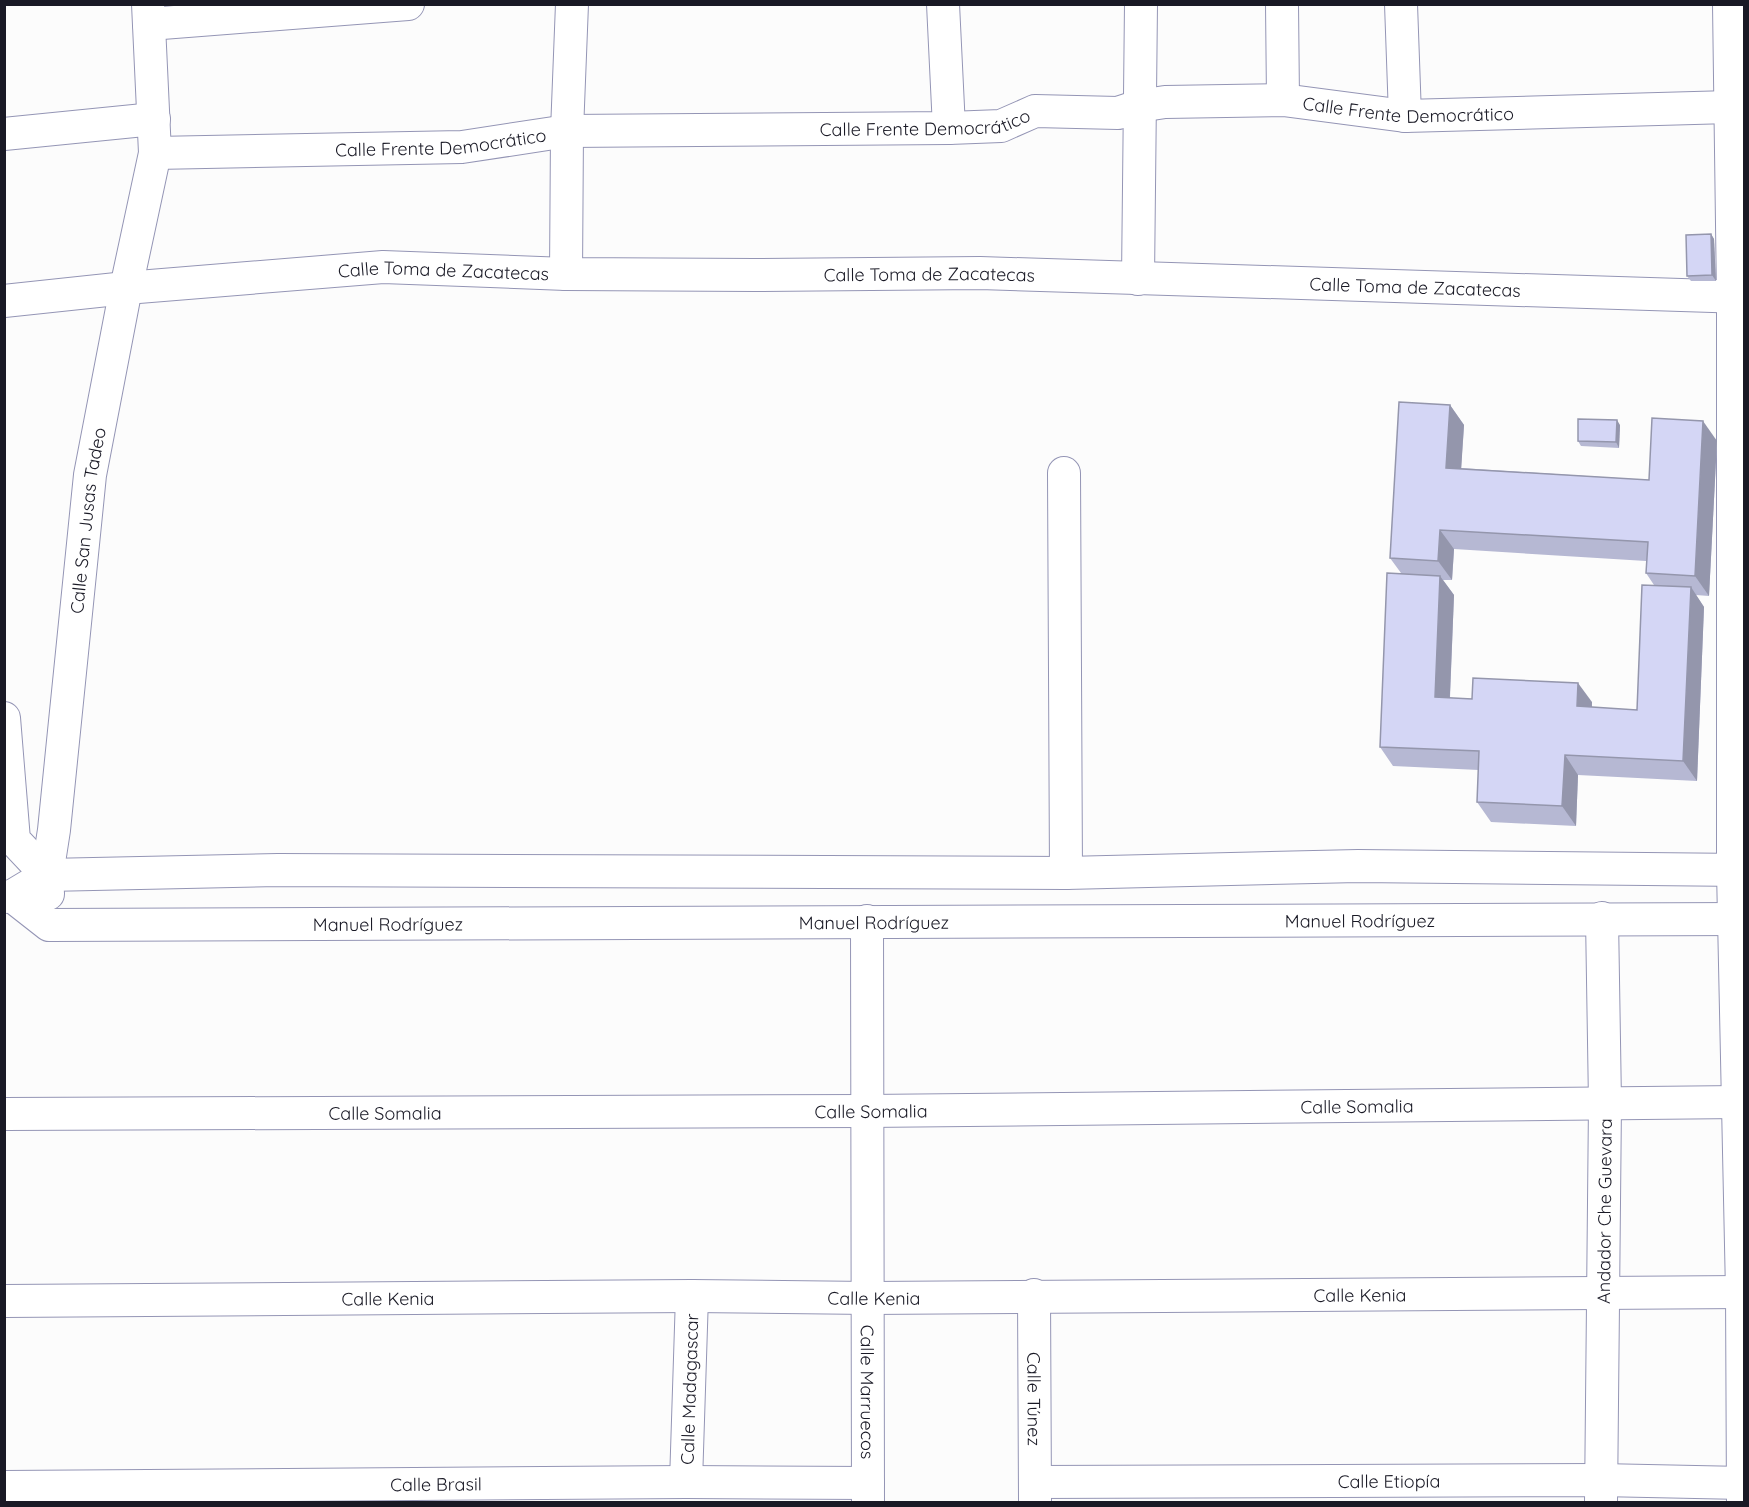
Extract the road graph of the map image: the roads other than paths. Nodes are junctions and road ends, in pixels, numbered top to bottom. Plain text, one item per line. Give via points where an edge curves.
1 (408, 4) edge
2 (572, 4) edge
3 (943, 4) edge
4 (1141, 4) edge
5 (1282, 4) edge
6 (1401, 4) edge
7 (1729, 4) edge
8 (148, 14) edge
9 (1283, 100) junction
10 (1139, 106) junction
11 (1731, 107) junction
12 (1405, 116) junction
13 (153, 119) junction
14 (949, 128) junction
15 (567, 131) junction
16 (4, 134) edge
17 (155, 153) junction
18 (566, 274) junction
19 (1138, 279) junction
20 (126, 288) junction
21 (1738, 297) edge
22 (4, 301) edge
23 (1064, 473) dead end
24 (4, 718) edge
25 (1739, 871) edge
26 (1066, 873) junction
27 (47, 875) junction
28 (8, 896) edge
29 (1602, 918) junction
30 (1740, 919) edge
31 (867, 921) junction
32 (49, 925) junction
33 (1739, 1102) junction
34 (1605, 1103) junction
35 (867, 1111) junction
36 (4, 1114) edge
37 (1743, 1292) edge
38 (1603, 1294) junction
39 (1034, 1295) junction
40 (692, 1296) junction
41 (869, 1298) junction
42 (4, 1301) edge
43 (686, 1482) junction
44 (4, 1487) edge
45 (1601, 1491) edge
46 (1035, 1492) edge
47 (868, 1493) edge
48 (1743, 1493) edge

1 - 8 street
2 - 15 street
3 - 14 street
4 - 10 street
5 - 9 street
6 - 12 street
7 - 11 street
8 - 13 street, Calle San Jusas Tadeo
9 - 10 street, Calle Frente Democrático
9 - 12 street, Calle Frente Democrático
10 - 14 street, Calle Frente Democrático via 1118,113 1035,111 1001,126
10 - 19 street
11 - 12 street, Calle Frente Democrático
11 - 21 street
13 - 16 street
13 - 17 street, Calle San Jusas Tadeo
14 - 15 street, Calle Frente Democrático
15 - 17 street, Calle Frente Democrático via 462,147
15 - 18 street
17 - 20 street, Calle San Jusas Tadeo
18 - 19 street, Calle Toma de Zacatecas via 980,273
18 - 20 street, Calle Toma de Zacatecas via 383,267
19 - 21 street, Calle Toma de Zacatecas
20 - 22 street, Calle Toma de Zacatecas
20 - 27 street, Calle San Jusas Tadeo via 90,475
21 - 25 street
23 - 26 street
24 - 27 street via 14,840
25 - 26 street via 1358,866
25 - 30 street
26 - 27 street via 278,870
27 - 28 street
27 - 32 street, Calle San Jusas Tadeo
28 - 32 street
29 - 30 street, Manuel Rodríguez
29 - 31 street, Manuel Rodríguez
29 - 34 street, Andador Che Guevara
30 - 33 street
31 - 32 street, Manuel Rodríguez
31 - 35 street, Calle Marruecos
33 - 34 street, Calle Somalia
33 - 37 street
34 - 35 street, Calle Somalia
34 - 38 street, Andador Che Guevara
35 - 36 street, Calle Somalia
35 - 41 street, Calle Marruecos
37 - 38 street, Calle Kenia
37 - 48 street
38 - 39 street, Calle Kenia
38 - 45 street, Andador Che Guevara
39 - 41 street, Calle Kenia
39 - 46 street, Calle Túnez
40 - 41 street, Calle Kenia
40 - 42 street, Calle Kenia
40 - 43 street, Calle Madagascar
41 - 47 street, Calle Marruecos
43 - 44 street, Calle Brasil
43 - 47 street, Calle Brasil
45 - 46 street, Calle Etiopía
45 - 48 street, Calle Etiopía

